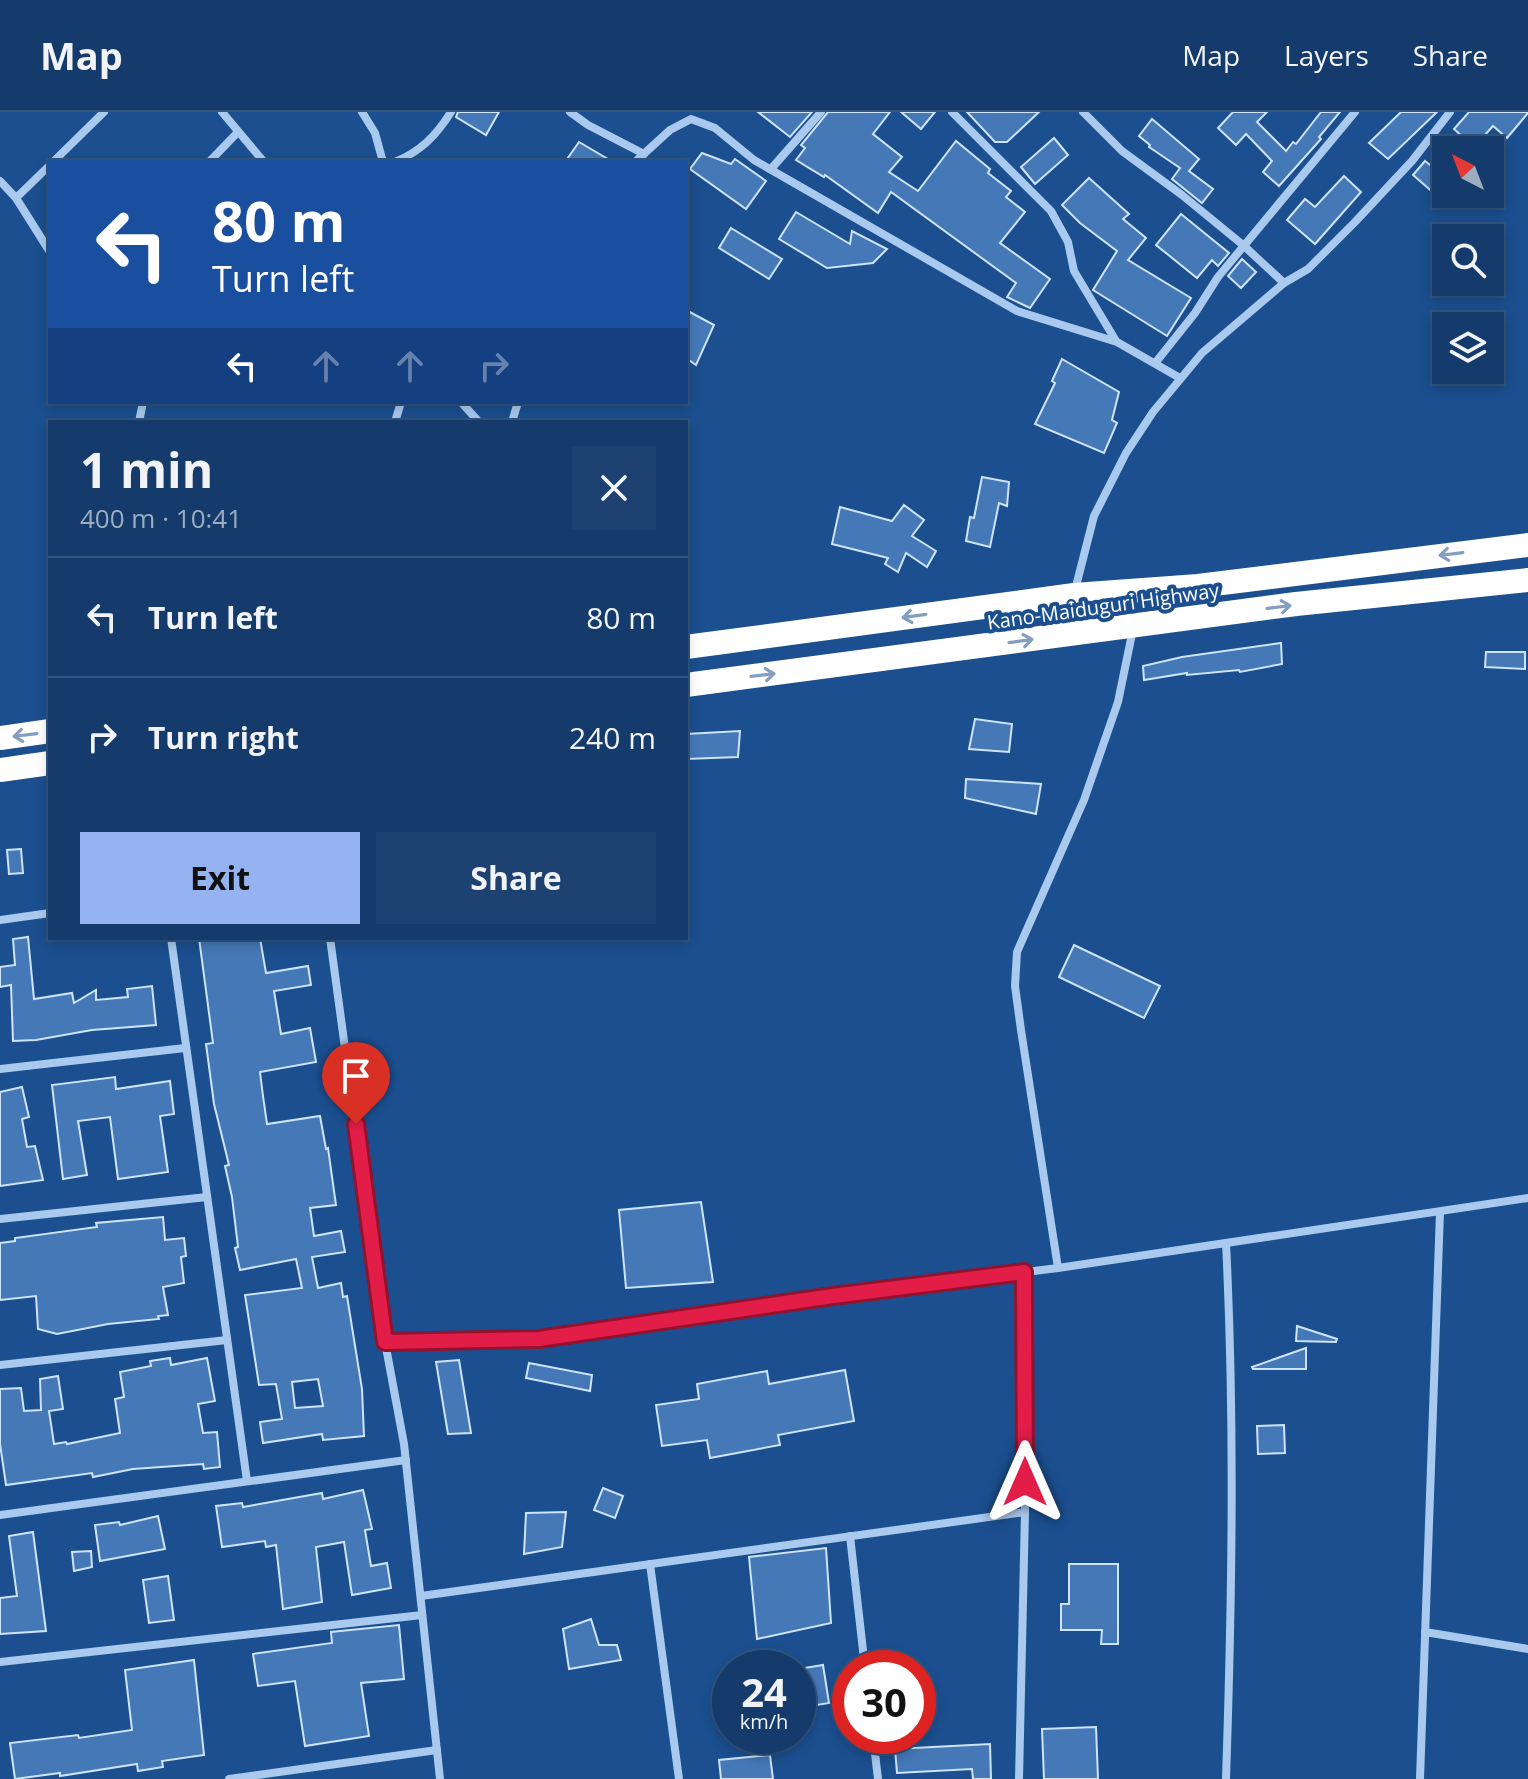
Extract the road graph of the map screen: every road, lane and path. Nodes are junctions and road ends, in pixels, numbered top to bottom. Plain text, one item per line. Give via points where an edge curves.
1 (104, 112) edge
2 (222, 112) edge
3 (362, 112) edge
4 (451, 112) edge
5 (570, 112) edge
6 (821, 112) edge
7 (952, 112) edge
8 (1083, 112) edge
9 (1355, 112) edge
10 (1450, 112) edge
11 (238, 132) junction
12 (644, 154) junction
13 (54, 160) edge
14 (211, 160) edge
15 (262, 160) edge
16 (382, 160) edge
17 (400, 160) edge
18 (637, 160) edge
19 (48, 166) edge
20 (771, 169) junction
21 (0, 181) edge
22 (16, 198) junction
23 (1243, 245) junction
24 (48, 249) edge
25 (1284, 283) junction
26 (1117, 342) junction
27 (1156, 362) junction
28 (1180, 378) junction
29 (463, 404) edge
30 (477, 420) edge
31 (1528, 545) edge
32 (1528, 580) edge
33 (1074, 595) junction
34 (1134, 626) junction
35 (688, 647) edge
36 (688, 685) edge
37 (48, 731) edge
38 (0, 738) edge
39 (48, 763) edge
40 (0, 770) edge
41 (48, 913) edge
42 (0, 920) edge
43 (171, 940) edge
44 (330, 940) edge
45 (185, 1048) junction
46 (0, 1069) edge
47 (207, 1197) junction
48 (1528, 1198) edge
49 (1440, 1212) junction
50 (0, 1219) edge
51 (1226, 1243) junction
52 (1058, 1268) junction
53 (1024, 1272) junction
54 (227, 1340) junction
55 (385, 1342) junction
56 (0, 1365) edge
57 (406, 1460) junction
58 (247, 1481) junction
59 (1025, 1512) junction
60 (0, 1515) edge
61 (850, 1536) junction
62 (650, 1564) junction
63 (421, 1596) junction
64 (422, 1615) junction
65 (1425, 1632) junction
66 (1528, 1649) edge
67 (863, 1650) edge
68 (0, 1662) edge
69 (437, 1750) junction
70 (875, 1754) edge
71 (229, 1779) edge
72 (440, 1779) edge
73 (679, 1779) edge
74 (878, 1779) edge
75 (1019, 1779) edge
76 (1226, 1779) edge
77 (1420, 1779) edge

1 - 13 street
2 - 11 street
3 - 16 street
4 - 17 street via 438,134
5 - 12 street
6 - 20 street
7 - 26 street via 1051,211 1068,242 1074,271
8 - 23 street via 1122,151
9 - 23 street
10 - 25 street via 1355,222 1308,269
11 - 14 street
11 - 15 street
12 - 18 street
12 - 20 street via 691,119 715,128
19 - 22 street
20 - 26 street via 1017,311
21 - 22 street
22 - 24 street
23 - 25 street
23 - 27 street
25 - 28 street
26 - 27 street
27 - 28 street
28 - 33 street via 1126,453 1094,516
29 - 30 street
31 -> 33 highway, Kano-Maiduguri Highway via 1198,586
34 -> 32 highway, Kano-Maiduguri Highway
33 -> 35 highway, Kano-Maiduguri Highway
36 -> 34 highway, Kano-Maiduguri Highway
34 - 52 street via 1118,702 1093,774 1017,952 1015,986
37 -> 38 highway
39 - 40 highway
41 - 42 street
43 - 45 street
44 - 55 street
45 - 46 street
45 - 47 street
47 - 50 street
47 - 54 street
48 - 49 street
49 - 51 street
49 - 65 street
51 - 52 street
51 - 76 street via 1232,1595
52 - 53 street
53 - 55 street via 539,1339
53 - 59 street
54 - 56 street
54 - 58 street
55 - 57 street
57 - 58 street
57 - 63 street
58 - 60 street
59 - 61 street
59 - 75 street
61 - 62 street
61 - 67 street
62 - 63 street
62 - 73 street
63 - 64 street
64 - 68 street
64 - 69 street
65 - 66 street
65 - 77 street
69 - 71 street
69 - 72 street
70 - 74 street

